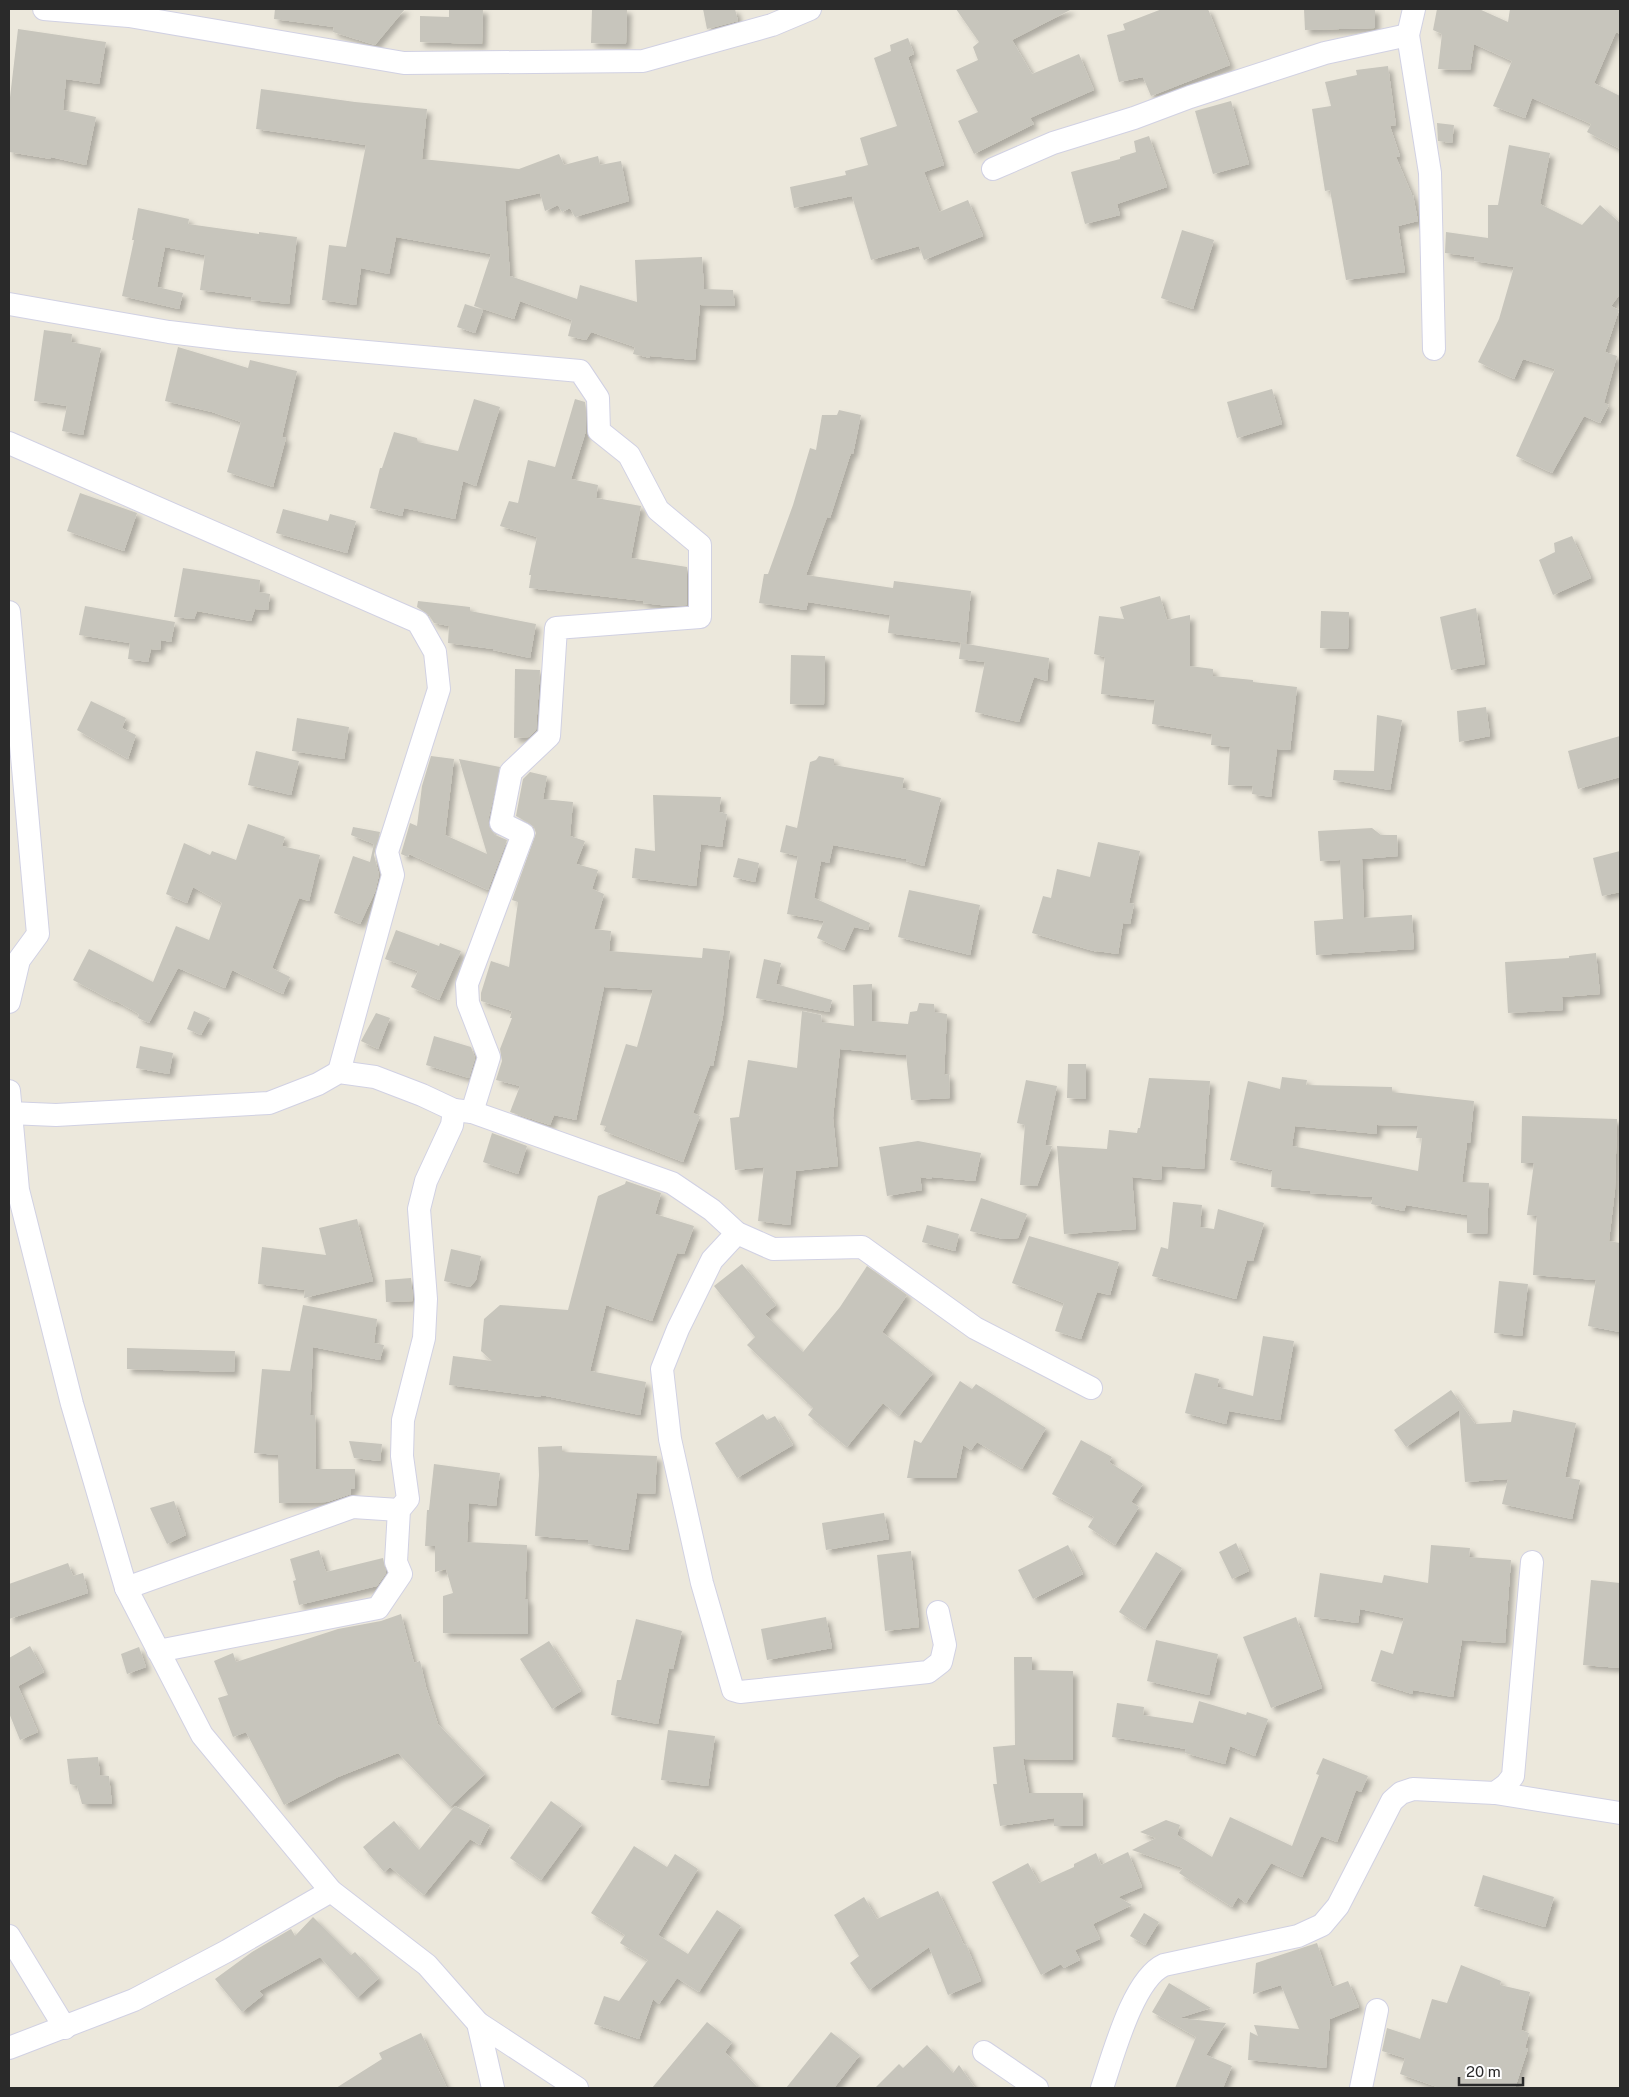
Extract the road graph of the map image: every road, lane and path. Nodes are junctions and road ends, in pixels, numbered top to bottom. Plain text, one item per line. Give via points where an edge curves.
1 (44, 9) edge
2 (810, 9) edge
3 (1414, 9) edge
4 (130, 12) edge
5 (1408, 36) junction
6 (993, 169) dead end
7 (9, 304) edge
8 (1434, 349) dead end
9 (9, 443) edge
10 (9, 612) edge
11 (9, 1002) edge
12 (339, 1072) junction
13 (9, 1102) edge
14 (463, 1111) junction
15 (737, 1233) junction
16 (1091, 1388) dead end
17 (399, 1510) junction
18 (1532, 1562) dead end
19 (126, 1588) junction
20 (938, 1612) dead end
21 (158, 1650) junction
22 (1495, 1794) junction
23 (1620, 1813) edge
24 (332, 1891) junction
25 (9, 1936) edge
26 (1377, 2010) dead end
27 (478, 2023) junction
28 (65, 2028) junction
29 (9, 2048) edge
30 (984, 2052) dead end
31 (493, 2088) edge
32 (577, 2088) edge
33 (1037, 2088) edge
34 (1102, 2088) edge
35 (1361, 2088) edge

1 - 4 street
2 - 4 street via 772,25 643,60 404,64
3 - 5 street
5 - 6 street via 1324,53 1054,143
5 - 8 street via 1430,173
7 - 14 street via 235,340 580,372 598,398 599,431 629,455 658,510 700,545 700,617 556,628 549,736 511,772 501,824 523,834 467,984 468,1003 489,1058
9 - 12 street via 418,622 435,652 439,689 388,852 393,875
10 - 11 street via 38,934 19,960
12 - 13 street via 269,1103 56,1115
12 - 14 street via 375,1077
13 - 19 street via 18,1190 72,1404
14 - 15 street via 672,1184 712,1210
14 - 17 street via 452,1125 426,1181 419,1209 426,1299 424,1338 404,1420 402,1456 408,1499
15 - 16 street via 773,1249 862,1247 975,1328
15 - 20 street via 712,1260 662,1369 670,1438 702,1583 732,1690 740,1692 928,1672 941,1662 945,1645
17 - 19 street via 354,1507
17 - 21 street via 396,1562 401,1574 378,1608
18 - 22 street via 1513,1776
19 - 21 street
21 - 24 street via 202,1735
22 - 23 street
22 - 34 street via 1413,1789 1401,1793 1392,1801 1338,1906 1322,1925 1298,1936 1156,1969 1146,1979 1130,2009
24 - 27 street via 428,1965
24 - 28 street via 134,2000
25 - 28 street
26 - 35 street
27 - 31 street
27 - 32 street
28 - 29 street
30 - 33 street

